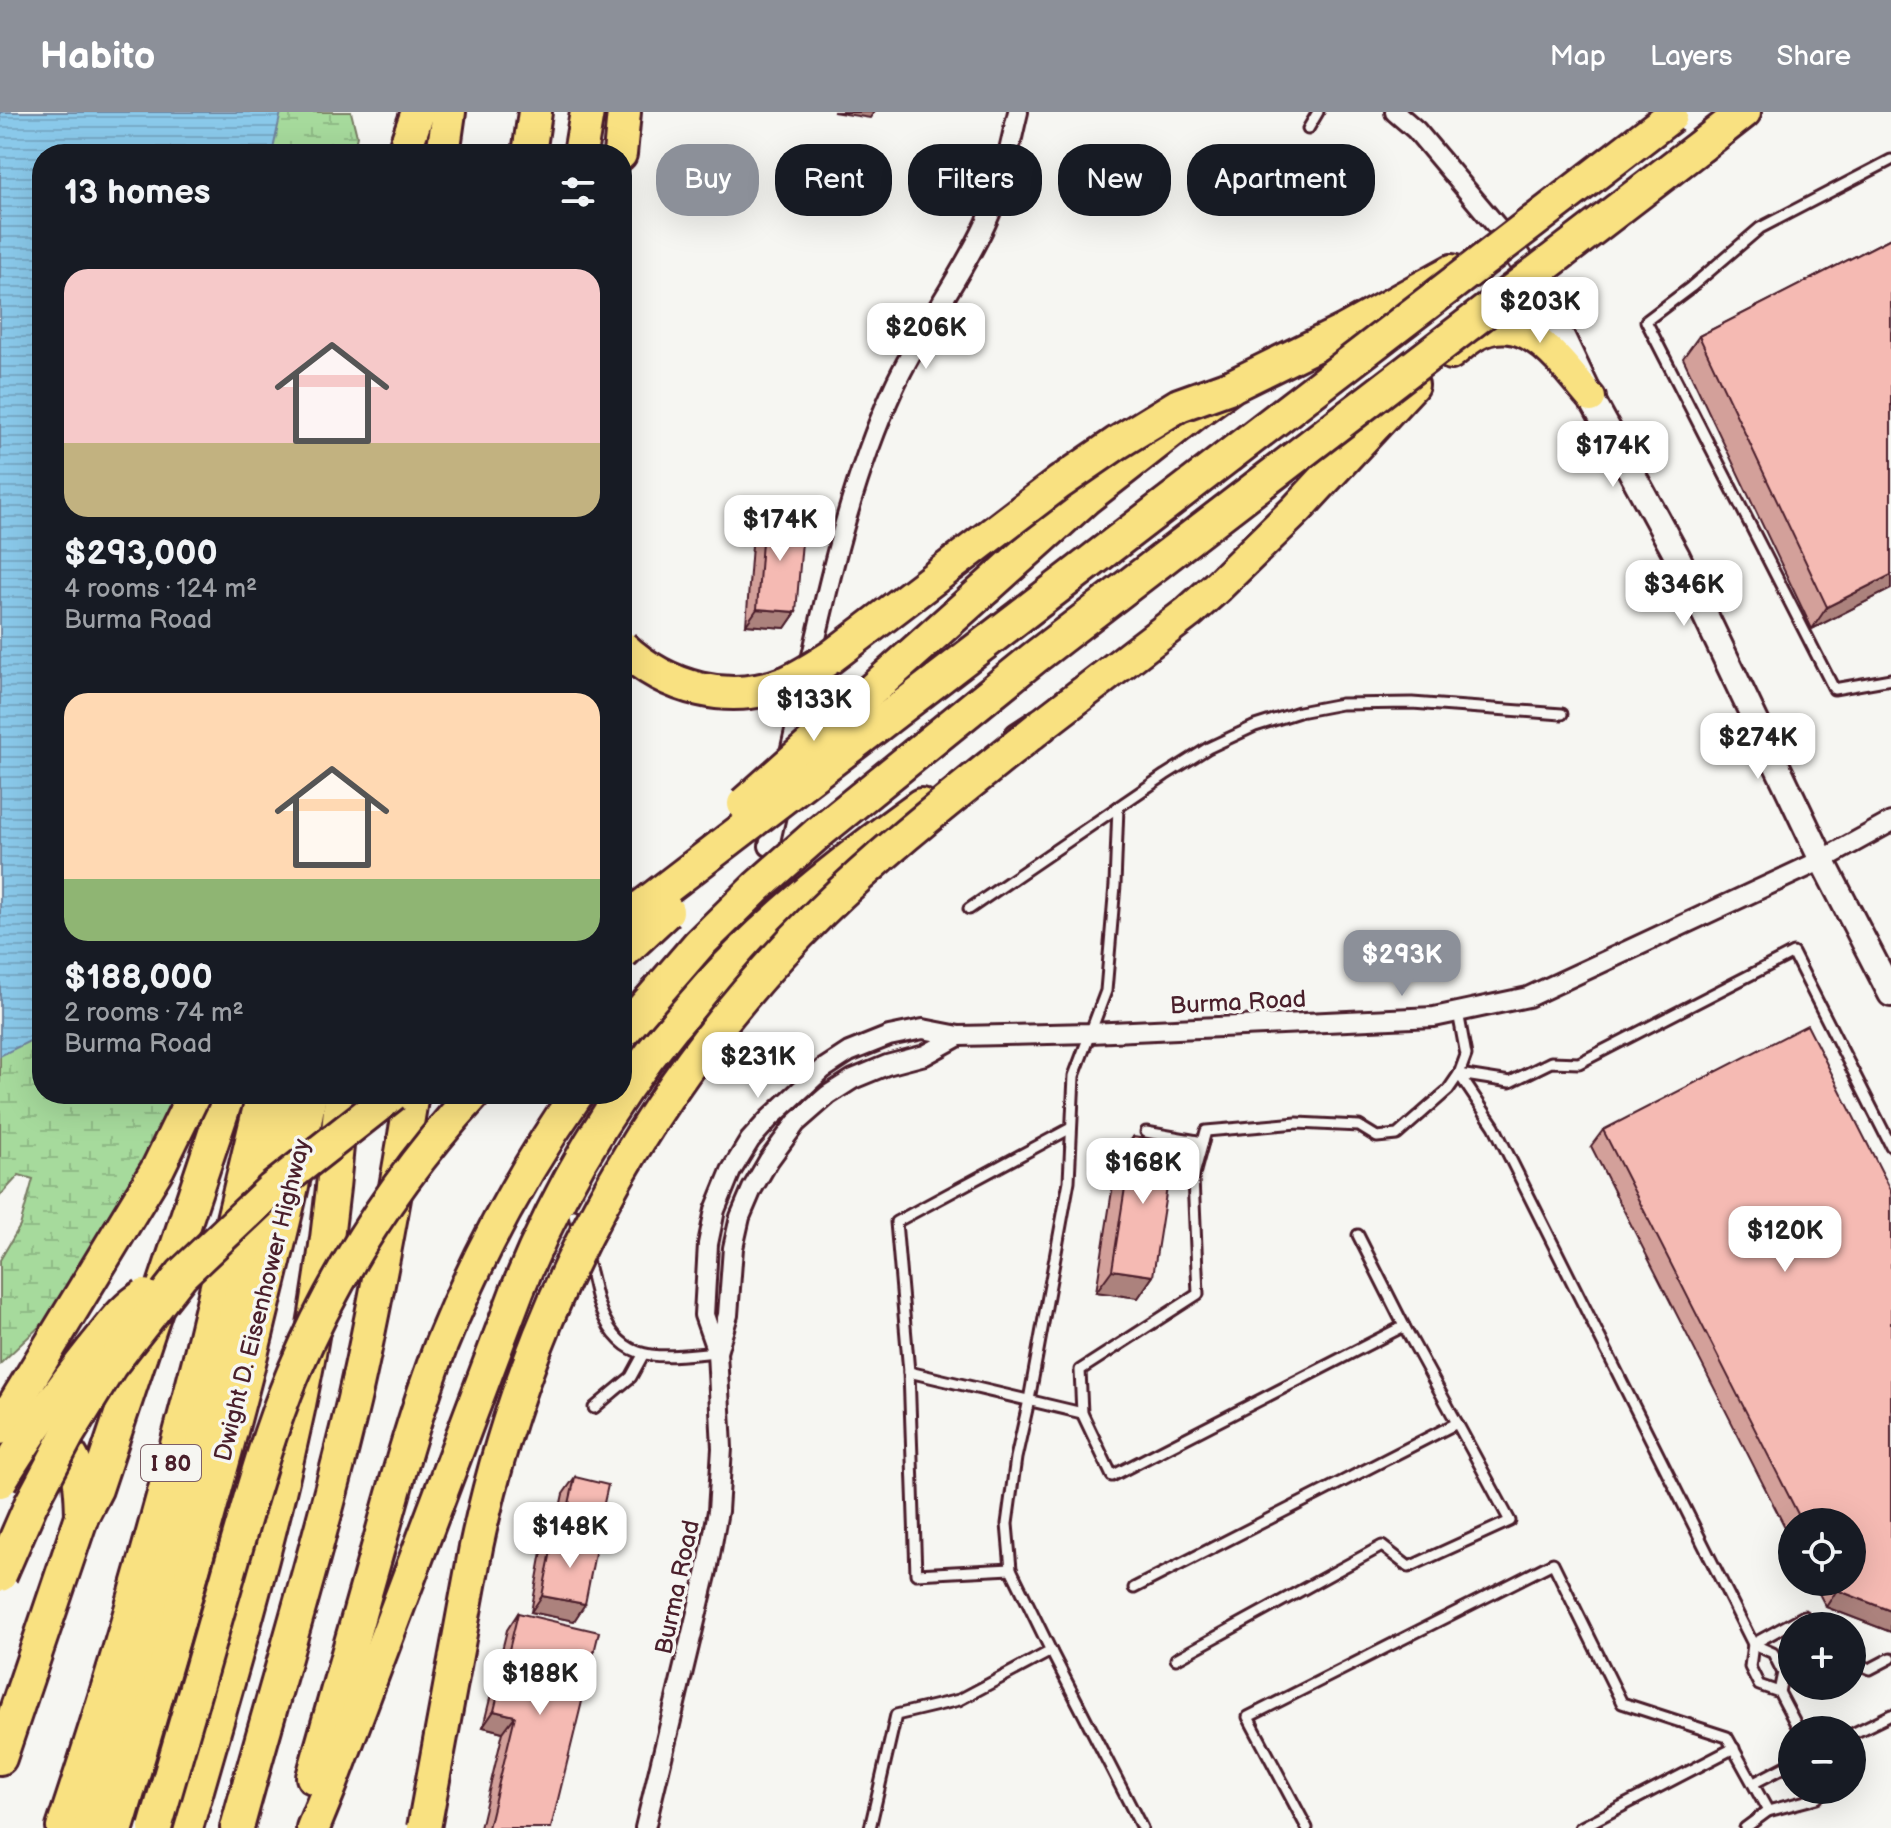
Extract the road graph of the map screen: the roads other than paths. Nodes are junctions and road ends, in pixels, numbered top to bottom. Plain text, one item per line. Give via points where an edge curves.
1 (418, 112) edge
2 (449, 112) edge
3 (535, 112) edge
4 (587, 112) edge
5 (624, 112) edge
6 (1018, 112) edge
7 (1318, 112) edge
8 (1395, 112) edge
9 (1668, 112) edge
10 (1677, 112) edge
11 (1737, 112) edge
12 (1744, 112) edge
13 (1308, 129) dead end
14 (407, 144) edge
15 (444, 144) edge
16 (530, 144) edge
17 (582, 144) edge
18 (621, 144) edge
19 (1891, 160) edge
20 (1505, 236) junction
21 (1528, 272) junction
22 (1412, 385) junction
23 (1232, 386) junction
24 (1591, 398) junction
25 (632, 656) edge
26 (1891, 679) edge
27 (908, 702) junction
28 (1562, 714) dead end
29 (1043, 724) junction
30 (1118, 807) junction
31 (1891, 822) edge
32 (769, 846) dead end
33 (1822, 860) junction
34 (632, 900) edge
35 (969, 909) dead end
36 (632, 914) edge
37 (632, 944) edge
38 (1891, 994) edge
39 (1458, 1012) junction
40 (632, 1021) edge
41 (1090, 1033) junction
42 (959, 1036) junction
43 (1459, 1074) junction
44 (632, 1081) edge
45 (189, 1104) edge
46 (225, 1104) edge
47 (261, 1104) edge
48 (285, 1104) edge
49 (308, 1104) edge
50 (340, 1104) edge
51 (380, 1104) edge
52 (410, 1104) edge
53 (465, 1104) edge
54 (570, 1104) edge
55 (616, 1104) edge
56 (1071, 1128) junction
57 (1146, 1132) dead end
58 (1203, 1142) junction
59 (1891, 1146) edge
60 (574, 1215) dead end
61 (1358, 1235) dead end
62 (182, 1274) junction
63 (1404, 1326) junction
64 (717, 1352) junction
65 (643, 1355) junction
66 (909, 1372) junction
67 (128, 1396) junction
68 (1029, 1400) junction
69 (594, 1408) dead end
70 (1082, 1413) junction
71 (1457, 1423) junction
72 (18, 1429) edge
73 (0, 1481) edge
74 (82, 1516) junction
75 (1011, 1569) junction
76 (0, 1575) edge
77 (1134, 1588) dead end
78 (1778, 1630) edge
79 (1753, 1644) junction
80 (1051, 1651) junction
81 (1891, 1658) edge
82 (1176, 1659) dead end
83 (1778, 1663) edge
84 (1866, 1667) edge
85 (1778, 1692) edge
86 (1891, 1715) edge
87 (1866, 1727) edge
88 (1734, 1748) junction
89 (0, 1758) edge
90 (1778, 1770) edge
91 (322, 1781) junction
92 (1754, 1783) junction
93 (1794, 1804) edge
94 (1768, 1811) junction
95 (63, 1828) edge
96 (90, 1828) edge
97 (117, 1828) edge
98 (155, 1828) edge
99 (186, 1828) edge
100 (237, 1828) edge
101 (299, 1828) edge
102 (313, 1828) edge
103 (424, 1828) edge
104 (645, 1828) edge
105 (870, 1828) edge
106 (1142, 1828) edge
107 (1307, 1828) edge
108 (1580, 1828) edge
109 (1745, 1828) edge

1 - 14 highway
2 - 15 highway
3 - 16 highway
4 - 17 highway
5 - 18 highway
6 - 32 street via 986,222 893,388 860,473 837,548
7 - 13 lane
8 - 20 street
9 - 20 main road
10 - 27 highway, bridge
11 - 21 main road
12 - 40 highway, bridge via 1034,658 827,826 718,925
19 - 26 lane via 1760,228 1646,321 1834,689
20 - 21 main road
20 - 23 highway via 1441,279
21 - 22 main road
21 - 24 main road
22 - 24 main road via 1476,336 1498,329 1522,332 1543,343
22 - 29 highway via 1281,526 1196,606
23 - 25 highway, bridge via 1179,405 1117,443 801,676 751,692 715,692 663,677
23 - 34 highway, bridge via 1085,499
24 - 33 main road via 1677,556
27 - 36 highway, bridge
27 - 37 highway, bridge
28 - 30 lane via 1412,703 1341,704 1299,712 1208,748
29 - 44 highway, bridge via 933,796 785,912 700,995
29 - 103 highway, bridge via 864,871 793,940 703,1046 615,1178 556,1296 505,1432 476,1547
30 - 35 lane
30 - 41 lane via 1106,991
31 - 33 street, Burma Road
33 - 38 main road
33 - 39 street, Burma Road via 1528,997
39 - 41 street, Burma Road
39 - 43 lane via 1466,1055
41 - 42 street, Burma Road
41 - 56 lane via 1074,1076
42 - 64 street, Burma Road via 925,1055 853,1079 796,1123 769,1160 740,1217 728,1315
42 - 64 street, Burma Road via 923,1029 849,1052 796,1092 750,1140 715,1210 708,1244 704,1315
43 - 58 lane via 1397,1135 1377,1137 1359,1126 1297,1123 1206,1131
43 - 59 lane via 1510,1082 1551,1062 1579,1063 1793,953
43 - 79 lane via 1494,1126
45 - 72 highway, bridge
46 - 67 highway
47 - 95 highway, Dwight D. Eisenhower Highway / I 80 via 169,1473
48 - 96 highway, Dwight D. Eisenhower Highway / I 80 via 202,1443
49 - 97 highway, Dwight D. Eisenhower Highway / I 80 via 229,1439
50 - 99 highway via 331,1211 287,1459
51 - 62 highway, bridge via 272,1189
52 - 100 highway via 353,1402
53 - 98 highway, bridge via 371,1226 298,1362 266,1445
54 - 91 highway via 510,1200 442,1345 415,1420
55 - 91 highway, bridge via 566,1184 532,1254
56 - 66 lane via 896,1222
56 - 68 lane via 1069,1181
57 - 58 lane
58 - 70 lane via 1193,1178 1198,1294 1080,1370
60 - 65 lane via 607,1324 622,1343
61 - 63 lane
62 - 73 highway, bridge via 129,1305 41,1416
62 - 76 highway, bridge via 110,1366 75,1422
63 - 70 lane via 1112,1476
63 - 71 lane
64 - 65 lane
64 - 104 street, Burma Road via 722,1448 716,1519
65 - 69 lane via 631,1377
66 - 68 lane
66 - 75 lane via 916,1574
67 - 72 highway via 113,1422 84,1440
67 - 74 highway
68 - 70 lane
68 - 75 lane via 1007,1524
71 - 77 lane
71 - 82 lane via 1510,1521 1409,1567 1382,1546
72 - 74 highway via 67,1449 77,1465
74 - 89 highway
75 - 80 lane
78 - 79 lane
79 - 83 lane via 1773,1653
79 - 85 lane via 1750,1667 1759,1685
80 - 105 lane via 959,1700 896,1715
80 - 106 lane
81 - 84 lane
86 - 87 lane
88 - 92 lane
88 - 107 lane via 1727,1737 1622,1703 1553,1563 1248,1717
88 - 108 lane
90 - 92 lane
91 - 101 highway
91 - 102 highway
92 - 94 lane
93 - 94 lane
94 - 109 lane

